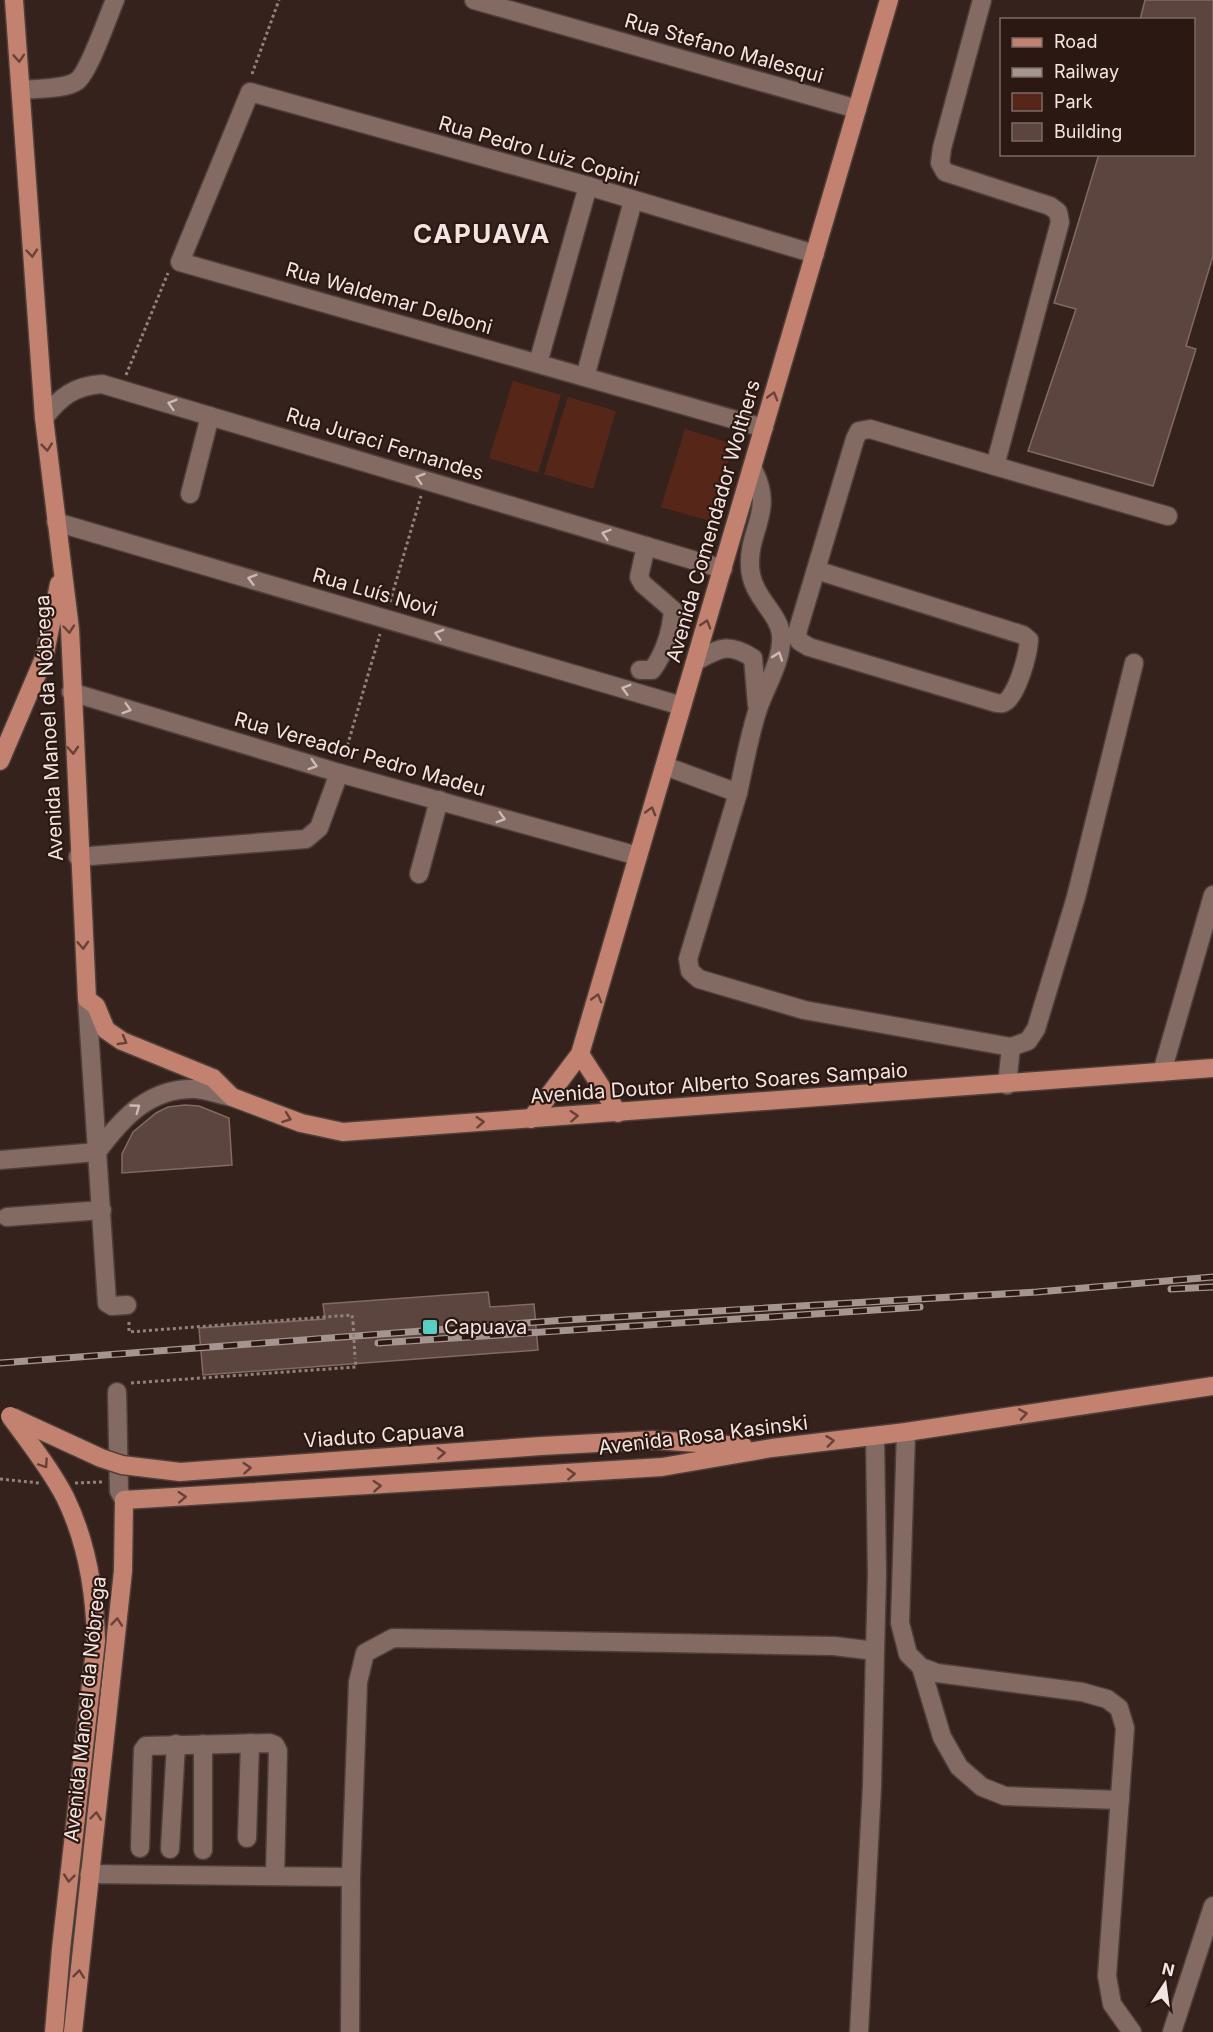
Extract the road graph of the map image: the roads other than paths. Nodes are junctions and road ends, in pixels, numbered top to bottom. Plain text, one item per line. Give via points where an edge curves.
1 (15, 0) edge
2 (115, 0) edge
3 (474, 0) edge
4 (889, 0) edge
5 (982, 0) edge
6 (22, 90) junction
7 (857, 109) junction
8 (588, 186) junction
9 (633, 201) junction
10 (814, 254) junction
11 (180, 262) joint
12 (538, 363) junction
13 (585, 377) junction
14 (210, 416) junction
15 (44, 418) junction
16 (764, 428) junction
17 (995, 466) junction
18 (752, 468) junction
19 (190, 494) dead end
20 (1168, 516) dead end
21 (56, 522) junction
22 (646, 546) junction
23 (723, 569) junction
24 (816, 570) junction
25 (61, 571) junction
26 (696, 661) junction
27 (1134, 663) dead end
28 (640, 670) dead end
29 (71, 692) junction
30 (682, 706) junction
31 (757, 710) junction
32 (0, 761) edge
33 (665, 766) junction
34 (339, 772) junction
35 (738, 794) junction
36 (438, 800) junction
37 (78, 856) junction
38 (638, 856) junction
39 (419, 874) dead end
40 (1213, 895) edge
41 (87, 999) junction
42 (1011, 1047) junction
43 (580, 1054) junction
44 (1213, 1068) edge
45 (1162, 1072) junction
46 (1007, 1085) junction
47 (232, 1097) junction
48 (618, 1113) junction
49 (531, 1119) junction
50 (97, 1152) junction
51 (0, 1160) edge
52 (102, 1210) junction
53 (8, 1217) dead end
54 (120, 1306) road end
55 (1213, 1386) edge
56 (123, 1388) road end
57 (5, 1411) edge
58 (906, 1432) junction
59 (875, 1436) junction
60 (772, 1448) junction
61 (124, 1500) junction
62 (875, 1652) junction
63 (921, 1667) junction
64 (250, 1743) junction
65 (176, 1744) junction
66 (203, 1744) junction
67 (1120, 1800) junction
68 (247, 1838) dead end
69 (140, 1848) dead end
70 (170, 1849) dead end
71 (203, 1850) dead end
72 (89, 1874) junction
73 (275, 1876) junction
74 (351, 1877) junction
75 (1213, 1906) edge
76 (54, 2032) edge
77 (73, 2032) edge
78 (350, 2032) edge
79 (859, 2032) edge
80 (1132, 2032) edge
81 (1172, 2032) edge

1 -> 6 main road, Avenida Manoel da Nóbrega
2 - 6 street via 77,81
3 - 7 street, Rua Stefano Malesqui
4 - 7 main road, Avenida Comendador Wolthers
5 - 17 street via 940,163 945,172 1050,206 1058,212 1060,222
6 -> 15 main road, Avenida Manoel da Nóbrega
7 - 10 main road, Avenida Comendador Wolthers
8 - 9 street, Rua Pedro Luiz Copini
8 - 11 street, Rua Pedro Luiz Copini via 250,92
8 - 12 street
9 - 10 street, Rua Pedro Luiz Copini
9 - 13 street
16 -> 10 main road, Avenida Comendador Wolthers
11 - 12 street, Rua Waldemar Delboni
12 - 13 street, Rua Waldemar Delboni
13 - 16 street, Rua Waldemar Delboni
14 -> 15 street, Rua Juraci Fernandes via 102,384 72,390
14 - 19 street
22 -> 14 street, Rua Juraci Fernandes
15 -> 21 main road, Avenida Manoel da Nóbrega
16 - 18 main road, Avenida Comendador Wolthers
17 - 20 street
17 - 24 street via 870,429 859,431
18 - 23 main road, Avenida Comendador Wolthers
31 -> 18 street via 782,648 777,620 757,594 750,565 762,507 758,479
21 - 25 main road, Avenida Manoel da Nóbrega
30 -> 21 street, Rua Luís Novi
22 - 23 street, Rua Juraci Fernandes
22 - 28 street via 639,577 673,610 671,631 658,662 652,670
26 -> 23 main road, Avenida Comendador Wolthers
24 - 24 street via 798,641 993,702 1003,703 1013,695 1028,650 1029,640 1023,635
25 -> 29 main road, Avenida Manoel da Nóbrega via 70,629
25 - 32 main road via 44,658
26 - 30 main road, Avenida Comendador Wolthers
26 - 31 street via 720,648 737,648 753,658
27 - 42 street via 1076,897 1036,1029 1028,1041
29 -> 34 street, Rua Vereador Pedro Madeu
29 -> 37 main road, Avenida Manoel da Nóbrega
30 - 33 main road, Avenida Comendador Wolthers
31 - 35 street
33 - 35 street
38 -> 33 main road, Avenida Comendador Wolthers
34 - 36 street, Rua Vereador Pedro Madeu
34 - 37 street via 319,828 306,839
35 - 42 street via 688,959 690,972 699,979 804,1010
36 -> 38 street, Rua Vereador Pedro Madeu
36 - 39 street
37 -> 41 main road, Avenida Manoel da Nóbrega
43 -> 38 main road, Avenida Comendador Wolthers
40 - 45 street
41 -> 47 main road, Avenida Doutor Alberto Soares Sampaio via 96,1006 106,1030 122,1041 213,1078
41 - 50 street, Avenida Manoel da Nóbrega
42 - 46 street
43 - 48 main road
43 - 49 main road, Avenida Comendador Wolthers
44 - 45 main road, Avenida Doutor Alberto Soares Sampaio
45 - 46 main road, Avenida Doutor Alberto Soares Sampaio
46 - 48 main road, Avenida Doutor Alberto Soares Sampaio
47 -> 49 main road, Avenida Doutor Alberto Soares Sampaio via 301,1123 343,1132
50 -> 47 street, Avenida Doutor Alberto Soares Sampaio via 126,1115 168,1092 196,1089
49 -> 48 main road, Avenida Doutor Alberto Soares Sampaio
50 - 51 street
50 - 52 street, Avenida Manoel da Nóbrega
52 - 53 street
52 - 54 street, Avenida Manoel da Nóbrega via 107,1303
58 -> 55 main road, Avenida Rosa Kasinski
56 - 61 street, Avenida Manoel da Nóbrega via 119,1491
57 -> 60 main road, Viaduto Capuava, bridge via 63,1443 122,1465 180,1472 653,1440
57 -> 76 main road, Viaduto Capuava, bridge via 64,1495 91,1578 96,1615
58 - 59 main road, Avenida Rosa Kasinski
58 - 63 street via 900,1623 908,1654
60 -> 59 main road, Avenida Rosa Kasinski
59 - 62 street
61 -> 60 main road, Avenida Rosa Kasinski via 662,1467
72 -> 61 main road, Avenida Manoel da Nóbrega via 123,1571
62 - 74 street via 834,1646 393,1638 376,1645 364,1653 358,1682
62 - 79 street
63 - 67 street via 942,1737 959,1767 982,1787 1005,1796
63 - 67 street via 937,1673 1082,1692 1107,1699 1119,1708 1125,1728
64 - 66 street
64 - 68 street
64 - 73 street via 270,1743 278,1751
65 - 66 street
65 - 69 street via 151,1744 143,1750
65 - 70 street
66 - 71 street
67 - 80 street via 1107,1976 1112,2004
72 - 73 street
77 -> 72 main road, Avenida Manoel da Nóbrega
73 - 74 street
74 - 78 street
75 - 81 street

